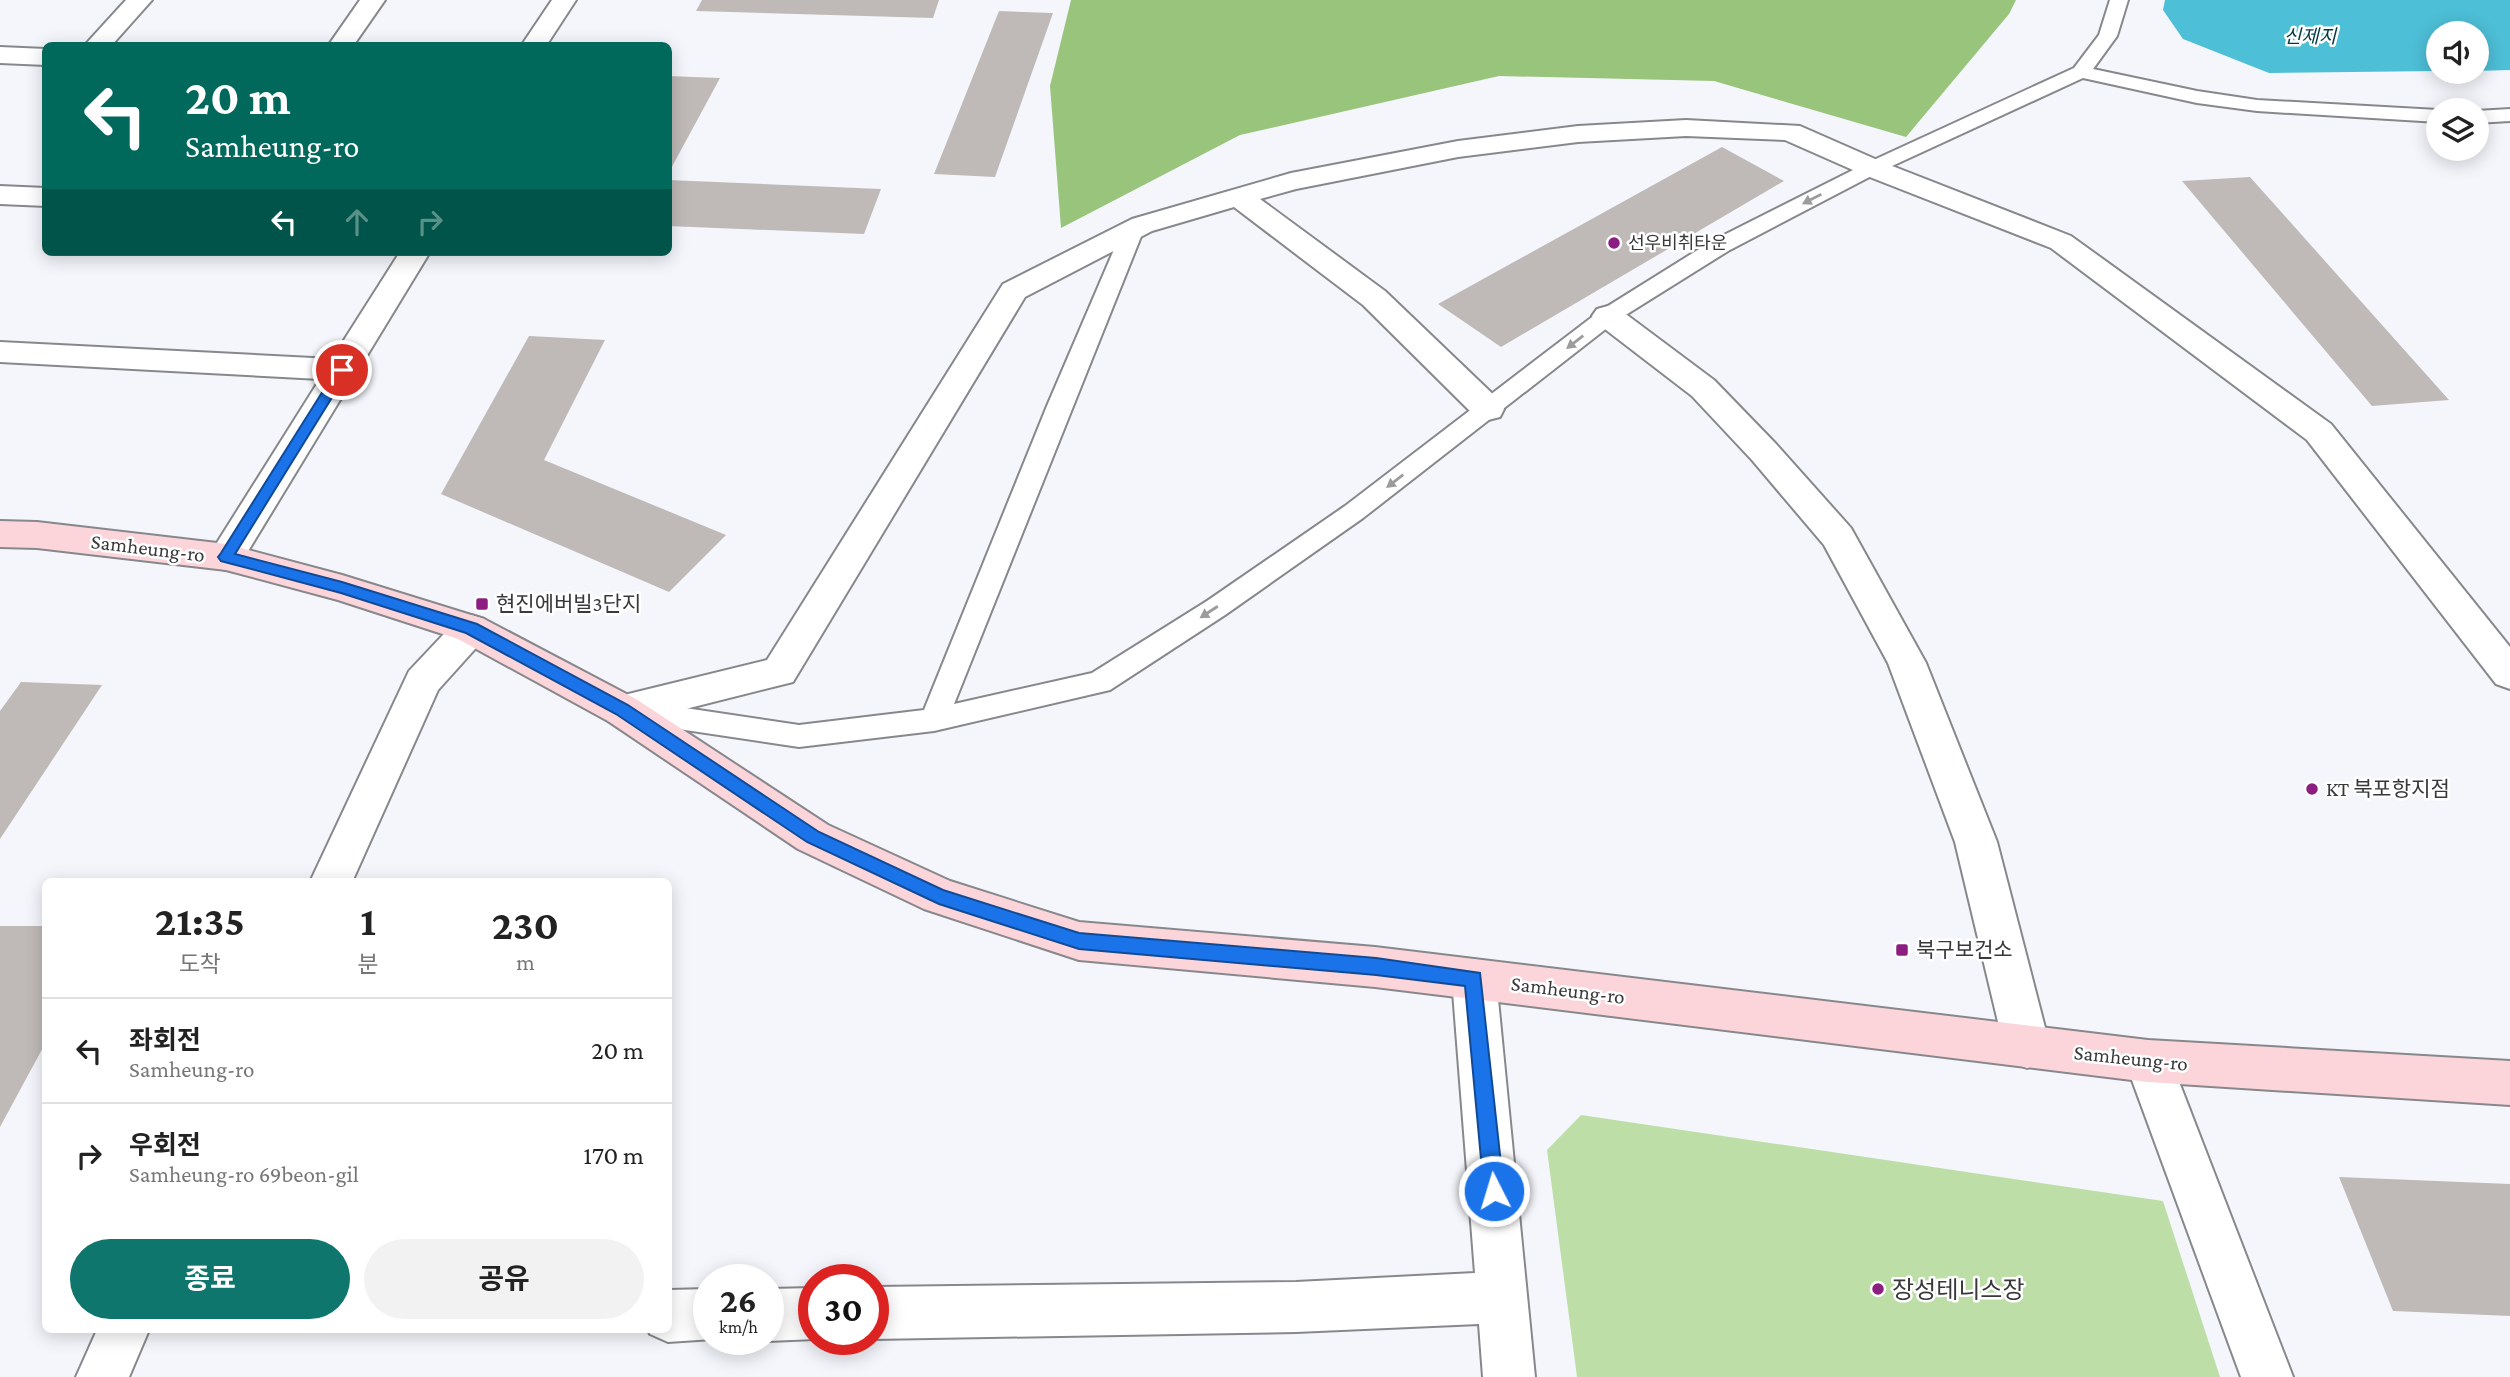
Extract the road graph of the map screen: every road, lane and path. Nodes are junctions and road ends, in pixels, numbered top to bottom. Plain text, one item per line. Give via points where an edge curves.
1 (140, 0) edge
2 (373, 0) edge
3 (564, 0) edge
4 (2119, 0) edge
5 (100, 42) edge
6 (343, 42) edge
7 (536, 42) edge
8 (0, 55) edge
9 (42, 57) edge
10 (2081, 72) junction
11 (2510, 115) edge
12 (2426, 116) edge
13 (2489, 116) edge
14 (1872, 168) junction
15 (0, 195) edge
16 (1238, 196) junction
17 (42, 197) edge
18 (1133, 229) junction
19 (413, 256) edge
20 (1608, 316) junction
21 (0, 352) edge
22 (342, 370) junction
23 (1488, 409) junction
24 (0, 534) edge
25 (226, 557) junction
26 (471, 629) junction
27 (2510, 674) edge
28 (622, 710) junction
29 (934, 720) junction
30 (333, 878) edge
31 (1474, 979) junction
32 (2027, 1047) junction
33 (2148, 1061) junction
34 (2510, 1083) edge
35 (1504, 1297) junction
36 (889, 1313) edge
37 (693, 1315) edge
38 (672, 1316) edge
39 (122, 1333) edge
40 (102, 1377) edge
41 (1509, 1377) edge
42 (2267, 1377) edge

1 - 5 street
2 - 6 street
3 - 7 street
4 - 10 lane via 2108,36
8 - 9 street
10 - 12 lane via 2199,97 2283,108
10 - 14 lane
11 - 13 lane
14 - 16 street via 1790,132 1686,128 1578,134 1458,149
14 -> 20 lane via 1720,246
14 - 27 street via 2061,242 2319,432
15 - 17 street
16 - 18 street
16 - 23 street via 1374,298
18 - 28 street via 1014,291 780,672
18 - 29 lane
19 - 22 street
20 -> 23 lane
20 - 32 street via 1703,388 1838,537 1907,663 1976,842
21 - 22 street
22 - 25 street
23 -> 29 lane via 1354,512 1100,682
24 - 25 street, Samheung-ro
25 - 26 street, Samheung-ro
26 - 28 street, Samheung-ro
26 - 30 street via 424,682
28 - 29 lane via 799,736
28 - 31 street, Samheung-ro via 813,837 939,896 1053,933 1079,941
31 - 32 street, Samheung-ro
31 - 35 street
32 - 33 street, Samheung-ro
33 - 34 street, Samheung-ro
33 - 42 street
35 - 36 street via 1296,1307
35 - 41 street
37 - 38 street
39 - 40 street

